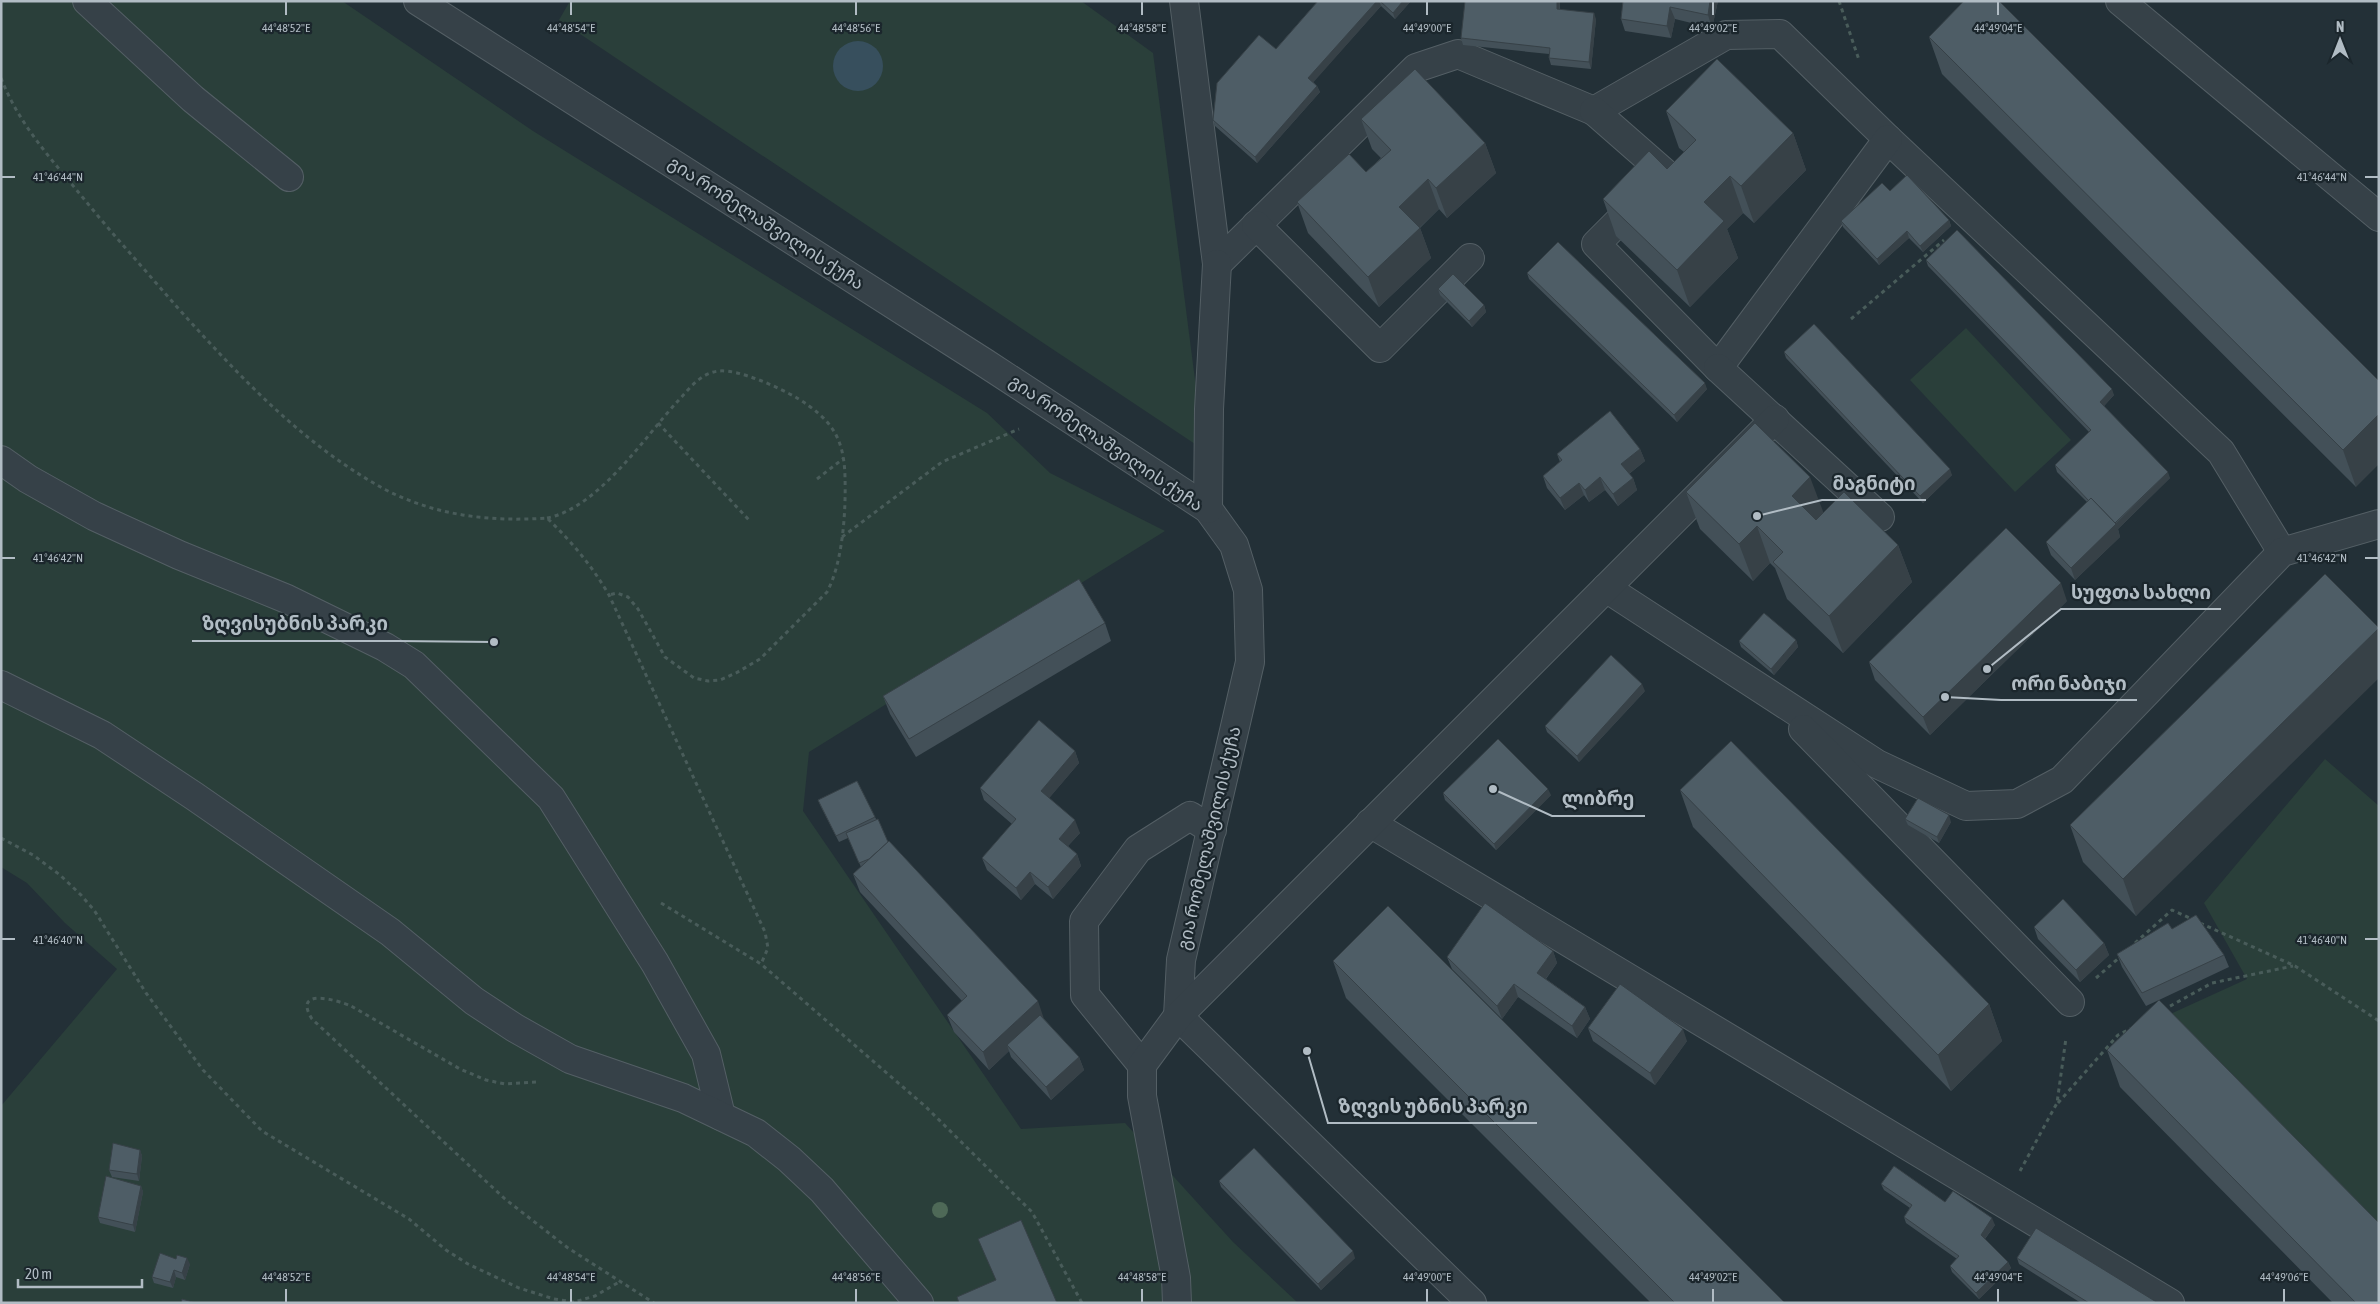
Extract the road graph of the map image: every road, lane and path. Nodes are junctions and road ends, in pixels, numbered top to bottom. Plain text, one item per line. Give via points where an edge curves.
1 (87, 1) edge
2 (418, 1) edge
3 (1184, 1) edge
4 (2120, 1) edge
5 (1, 78) edge
6 (1594, 111) junction
7 (1888, 139) junction
8 (289, 176) dead end
9 (1972, 217) junction
10 (2379, 217) edge
11 (1256, 225) junction
12 (1470, 258) dead end
13 (1217, 264) junction
14 (1851, 319) dead end
15 (1718, 368) junction
16 (1775, 419) junction
17 (658, 423) junction
18 (1022, 428) dead end
19 (844, 458) junction
20 (1, 460) edge
21 (817, 479) dead end
22 (1208, 509) junction
23 (1880, 517) dead end
24 (547, 518) junction
25 (749, 520) dead end
26 (2379, 524) edge
27 (841, 537) junction
28 (2282, 552) junction
29 (1606, 588) junction
30 (609, 595) junction
31 (1, 685) edge
32 (1767, 693) junction
33 (1370, 823) junction
34 (1212, 830) junction
35 (1, 838) edge
36 (614, 898) junction
37 (761, 964) junction
38 (2295, 966) junction
39 (2070, 1002) junction
40 (2161, 1012) edge
41 (1178, 1016) junction
42 (2379, 1020) edge
43 (2135, 1026) edge
44 (570, 1059) junction
45 (1142, 1065) junction
46 (2057, 1103) junction
47 (721, 1116) junction
48 (2003, 1203) junction
49 (619, 1282) junction
50 (654, 1303) edge
51 (919, 1303) edge
52 (1082, 1303) edge
53 (1178, 1303) edge
54 (1472, 1303) edge
55 (2170, 1303) edge

1 - 8 street via 193,99
2 - 22 street, გია რომელაშვილის ქუჩა via 1034,394
3 - 13 street
4 - 10 street
5 - 24 path via 17,115 106,227 256,393 305,437 349,468 421,505 457,516 497,520
6 - 7 street via 1726,35 1780,34
6 - 11 street via 1458,54 1416,68
6 - 15 street via 1666,174 1596,244
7 - 9 street
7 - 15 street
9 - 14 path
9 - 28 street via 2221,452
11 - 12 street via 1380,348
11 - 13 street
13 - 22 street via 1209,409
15 - 16 street
16 - 23 street
16 - 29 street
17 - 19 path via 695,382 712,374 730,372 785,391 809,405 839,437
17 - 24 path via 621,469 572,510
17 - 25 path
18 - 27 path via 942,462
19 - 21 path
19 - 27 path
20 - 36 street via 94,516 287,599 385,647 414,665 551,798
22 - 34 street, გია რომელაშვილის ქუჩა via 1234,545 1248,590 1250,662
24 - 30 path via 592,567
26 - 28 street
27 - 30 path via 834,580 827,592 760,659 720,680 694,678 666,657 628,597 617,593
28 - 32 street via 2062,780 2017,804 1966,806 1878,764
29 - 32 street
29 - 33 street
30 - 37 path via 765,932 768,948
31 - 44 street via 102,735 390,932 474,1001
32 - 39 street
33 - 41 street
33 - 48 street
34 - 41 street, გია რომელაშვილის ქუჩა via 1181,960
34 - 45 street via 1190,816 1138,849 1084,921 1085,995
35 - 49 path via 33,855 81,895 202,1070 262,1131 409,1219 468,1264 518,1288 554,1300 574,1302 595,1296
36 - 37 path via 650,897
36 - 47 street via 706,1054
37 - 52 path via 926,1107 1032,1212
38 - 39 path via 2172,910
38 - 40 path via 2212,983
38 - 42 path
39 - 46 path
41 - 45 street
41 - 54 street
43 - 46 path via 2118,1035
44 - 47 street via 683,1098
44 - 49 path via 559,1071 541,1081 524,1085 505,1084 460,1069 333,998 319,997 307,1004 312,1019 505,1198 568,1248
45 - 53 street via 1142,1096
46 - 48 path
47 - 51 street via 756,1133 796,1165 828,1196
48 - 55 street
49 - 50 path

